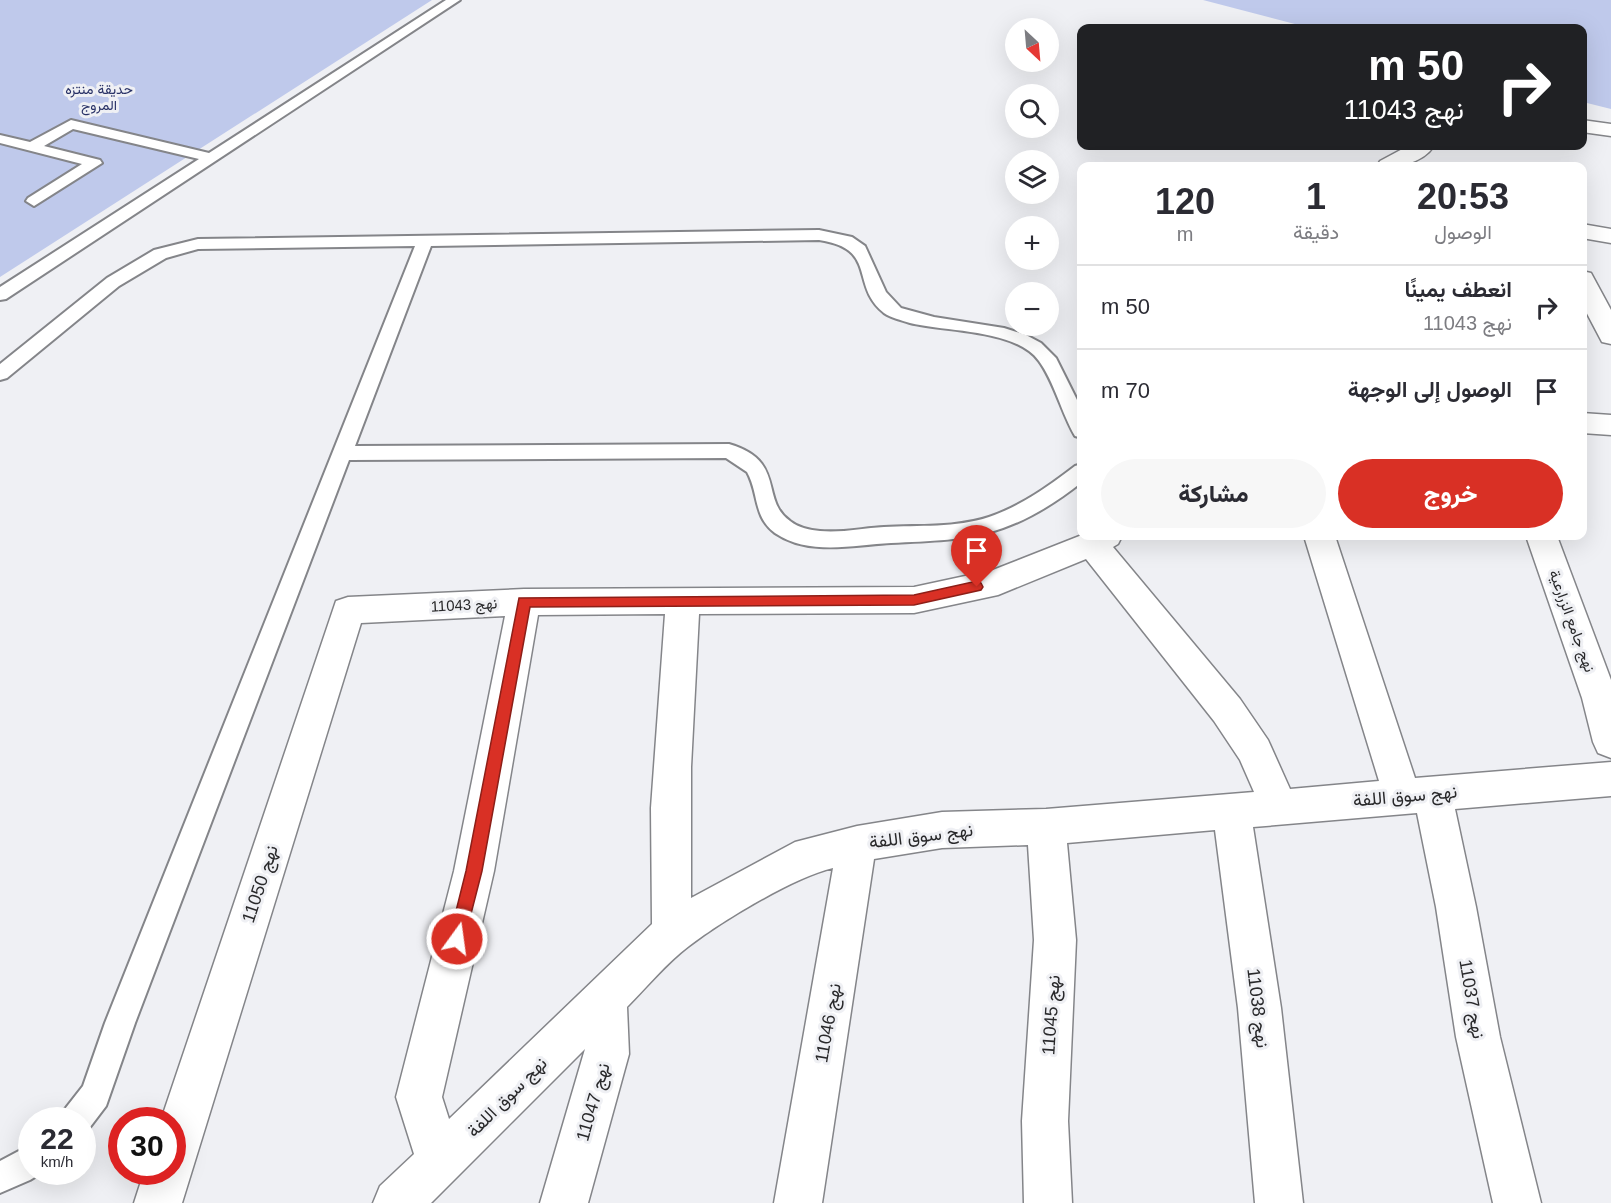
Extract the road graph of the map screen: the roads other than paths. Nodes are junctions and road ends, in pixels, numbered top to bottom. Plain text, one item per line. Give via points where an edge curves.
1 (454, 0) edge
2 (1587, 127) edge
3 (1611, 130) edge
4 (0, 140) edge
5 (32, 147) junction
6 (1416, 150) edge
7 (211, 158) junction
8 (1395, 162) edge
9 (34, 201) dead end
10 (1587, 232) edge
11 (1611, 236) edge
12 (425, 240) junction
13 (1587, 288) edge
14 (0, 295) edge
15 (1611, 336) edge
16 (0, 374) edge
17 (1077, 421) edge
18 (1587, 423) edge
19 (1611, 425) edge
20 (342, 453) junction
21 (1077, 475) edge
22 (1100, 540) edge
23 (1322, 540) edge
24 (1542, 540) edge
25 (524, 602) junction
26 (683, 602) junction
27 (348, 610) joint
28 (1611, 742) edge
29 (1611, 779) edge
30 (1417, 794) junction
31 (1279, 806) junction
32 (1232, 813) junction
33 (1046, 827) junction
34 (857, 844) junction
35 (673, 932) junction
36 (605, 999) junction
37 (86, 1107) edge
38 (186, 1114) edge
39 (440, 1163) junction
40 (18, 1167) edge
41 (0, 1177) edge
42 (164, 1185) edge
43 (158, 1203) edge
44 (397, 1203) edge
45 (564, 1203) edge
46 (798, 1203) edge
47 (1048, 1203) edge
48 (1279, 1203) edge
49 (1517, 1203) edge

1 - 7 lane
2 - 3 street
4 - 5 lane
5 - 7 lane via 71,124
5 - 9 lane via 95,163
6 - 8 street
7 - 14 lane
10 - 11 street
12 - 16 lane via 219,243 170,251 113,282
12 - 17 lane via 819,235 843,239 862,252 877,294 890,309 925,321 996,332 1039,349
12 - 20 lane
13 - 15 street
18 - 19 street
20 - 21 lane via 729,451 754,464 762,478 767,506 780,525 822,539 983,527 1024,509
20 - 37 lane via 95,1095
22 - 26 street, نهج 11043 via 998,582 914,600
22 - 31 street via 1227,710 1255,752
23 - 30 street, نهج 11037
24 - 28 street, نهج جامع الزرارعية via 1593,676
25 - 26 street, نهج 11043
25 - 27 street, نهج 11043
25 - 39 street via 474,871 419,1097
26 - 35 street via 671,759
27 - 38 street, نهج 11050
29 - 30 street, نهج سوق اللفة
30 - 31 street, نهج سوق اللفة
30 - 49 street, نهج 11037 via 1456,907 1478,1037
31 - 32 street, نهج سوق اللفة
32 - 33 street, نهج سوق اللفة
32 - 48 street, نهج 11038 via 1272,1119
33 - 34 street, نهج سوق اللفة via 942,830
33 - 47 street, نهج 11045 via 1055,940 1045,1121
34 - 35 street, نهج سوق اللفة via 809,855
34 - 46 street, نهج 11046
35 - 36 street, نهج سوق اللفة
36 - 39 street, نهج سوق اللفة
36 - 45 street, نهج 11047 via 607,1054
39 - 44 street, نهج سوق اللفة
40 - 41 lane
42 - 43 street

